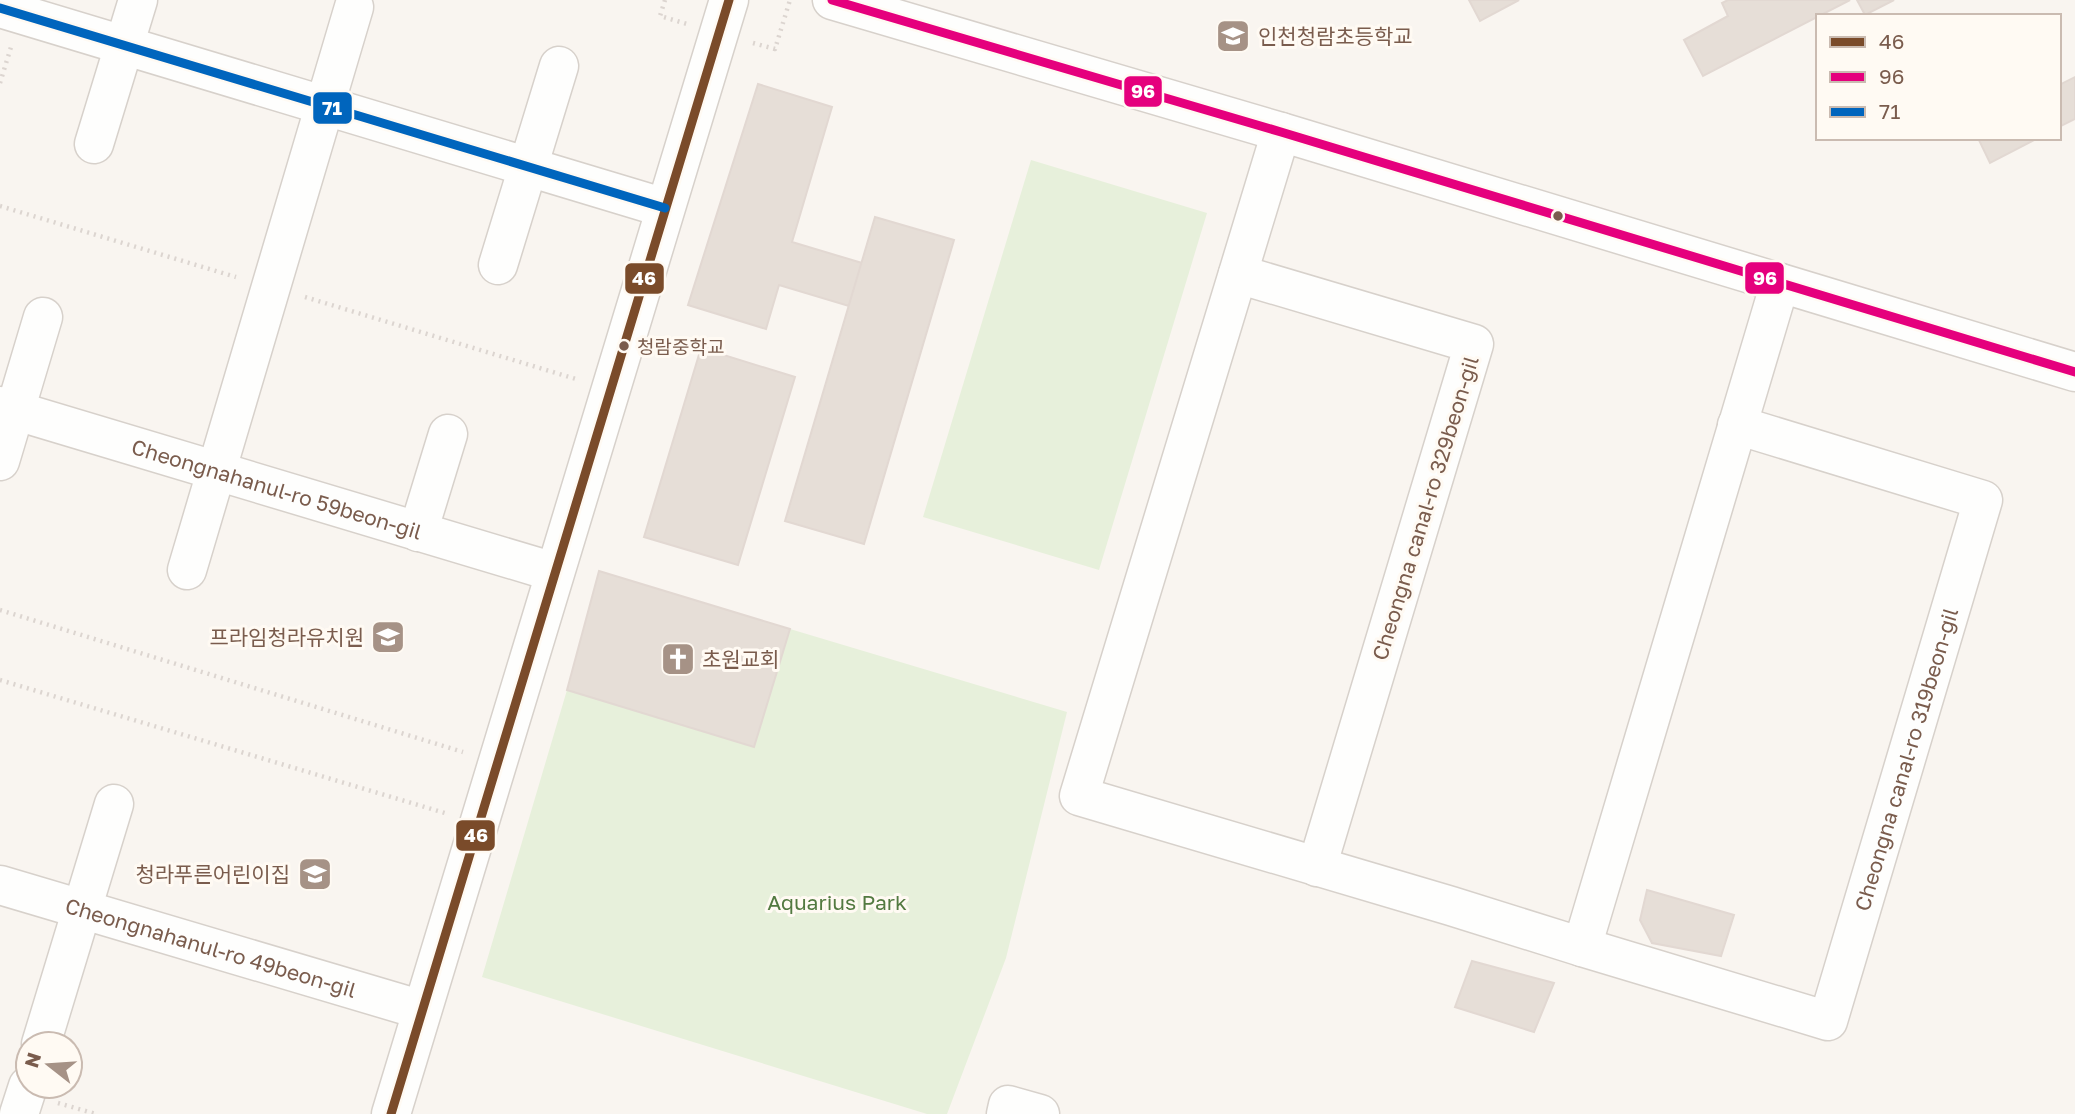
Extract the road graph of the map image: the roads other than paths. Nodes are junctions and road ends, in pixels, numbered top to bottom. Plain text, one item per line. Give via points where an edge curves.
1 (138, 0) edge
2 (729, 0) edge
3 (832, 0) edge
4 (355, 7) dead end
5 (0, 8) edge
6 (123, 45) junction
7 (559, 66) dead end
8 (325, 106) junction
9 (1281, 132) junction
10 (94, 144) dead end
11 (528, 167) junction
12 (665, 208) junction
13 (498, 265) dead end
14 (1238, 274) junction
15 (1780, 283) junction
16 (43, 317) dead end
17 (2075, 372) edge
18 (8, 408) edge
19 (1737, 425) junction
20 (448, 434) dead end
21 (0, 461) edge
22 (216, 471) junction
23 (418, 532) junction
24 (187, 570) dead end
25 (554, 572) junction
26 (114, 804) dead end
27 (1317, 867) junction
28 (0, 885) edge
29 (81, 909) junction
30 (1582, 947) junction
31 (422, 1010) junction
32 (45, 1030) edge
33 (391, 1114) edge
34 (1006, 1114) edge
35 (1040, 1114) edge

1 - 6 street
2 - 12 street
3 - 9 street
4 - 8 street
5 - 6 street
6 - 8 street
6 - 10 street
7 - 11 street
8 - 11 street
8 - 22 street
9 - 14 street
9 - 15 street
11 - 12 street
11 - 13 street
12 - 25 street
14 - 27 street, Cheongna canal-ro 329beon-gil via 1474,344
14 - 27 street via 1079,796
15 - 17 street
15 - 19 street
16 - 18 street
18 - 21 street
18 - 22 street, Cheongnahanul-ro 59beon-gil
19 - 30 street
19 - 30 street, Cheongna canal-ro 319beon-gil via 1983,500 1975,527 1828,1021
20 - 23 street
22 - 23 street, Cheongnahanul-ro 59beon-gil
22 - 24 street
23 - 25 street, Cheongnahanul-ro 59beon-gil
25 - 31 street
26 - 29 street
27 - 30 street, Cheongna canal-ro 319beon-gil
28 - 29 street, Cheongnahanul-ro 49beon-gil
29 - 31 street, Cheongnahanul-ro 49beon-gil
29 - 32 street
31 - 33 street
34 - 35 street via 1009,1105

